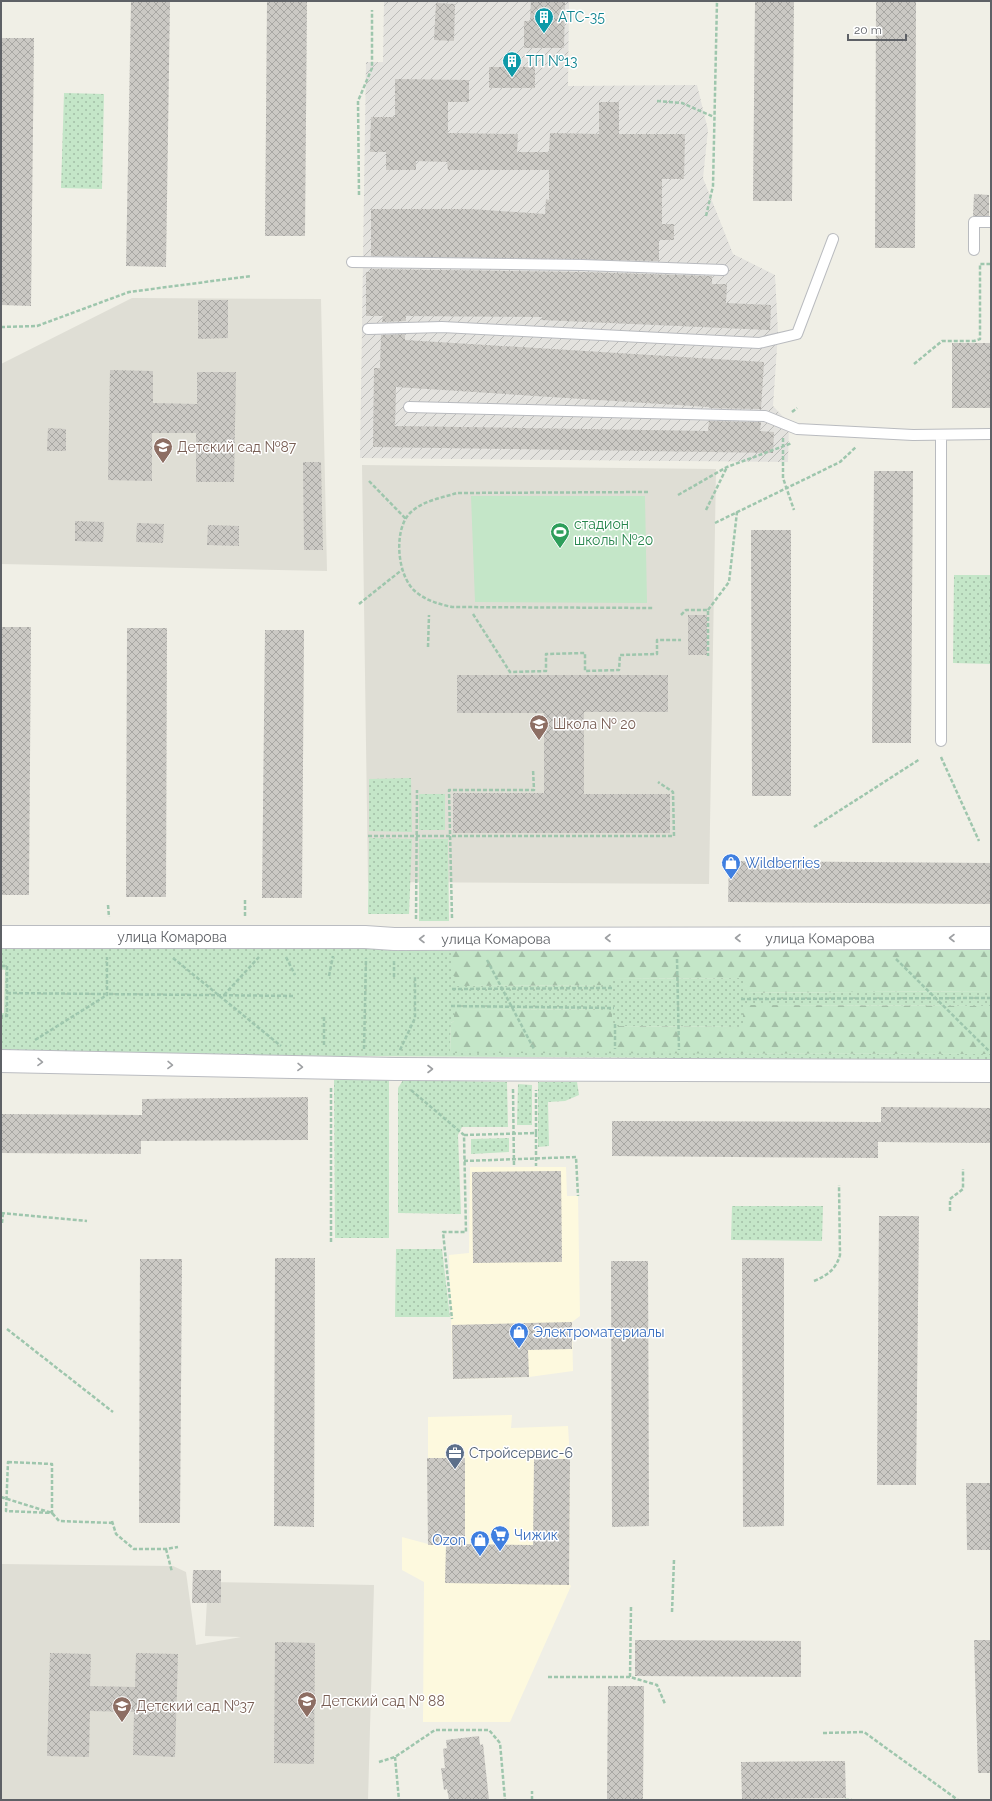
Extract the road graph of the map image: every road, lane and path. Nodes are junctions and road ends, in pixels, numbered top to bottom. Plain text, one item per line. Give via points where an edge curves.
1 (717, 1) edge
2 (372, 10) dead end
3 (657, 101) dead end
4 (714, 117) junction
5 (359, 195) dead end
6 (706, 216) dead end
7 (991, 222) edge
8 (833, 239) dead end
9 (974, 250) dead end
10 (352, 262) dead end
11 (991, 264) edge
12 (723, 270) dead end
13 (251, 276) dead end
14 (1, 327) edge
15 (368, 329) dead end
16 (914, 364) dead end
17 (409, 407) dead end
18 (797, 408) dead end
19 (788, 414) dead end
20 (817, 430) junction
21 (783, 432) dead end
22 (991, 434) edge
23 (941, 435) junction
24 (857, 446) dead end
25 (783, 447) junction
26 (727, 467) junction
27 (369, 481) dead end
28 (648, 492) dead end
29 (678, 494) dead end
30 (706, 510) dead end
31 (794, 510) dead end
32 (737, 512) junction
33 (406, 520) junction
34 (714, 523) dead end
35 (402, 569) junction
36 (359, 604) dead end
37 (654, 608) dead end
38 (708, 610) junction
39 (429, 614) dead end
40 (473, 614) dead end
41 (680, 615) dead end
42 (681, 640) dead end
43 (428, 647) dead end
44 (708, 656) dead end
45 (941, 741) dead end
46 (941, 757) dead end
47 (920, 759) dead end
48 (533, 769) dead end
49 (658, 782) dead end
50 (416, 790) dead end
51 (814, 827) dead end
52 (368, 836) dead end
53 (416, 836) junction
54 (450, 836) junction
55 (979, 841) dead end
56 (245, 898) dead end
57 (108, 905) dead end
58 (244, 919) dead end
59 (109, 921) dead end
60 (416, 922) dead end
61 (452, 922) dead end
62 (1, 937) edge
63 (677, 938) junction
64 (991, 938) edge
65 (476, 939) junction
66 (264, 951) dead end
67 (169, 954) dead end
68 (366, 955) dead end
69 (107, 956) dead end
70 (892, 956) dead end
71 (1, 966) edge
72 (415, 977) dead end
73 (614, 988) dead end
74 (452, 989) dead end
75 (502, 989) junction
76 (7, 994) junction
77 (107, 995) junction
78 (224, 996) junction
79 (295, 996) dead end
80 (991, 998) edge
81 (741, 999) dead end
82 (452, 1006) dead end
83 (512, 1007) junction
84 (614, 1008) dead end
85 (1, 1016) edge
86 (324, 1017) dead end
87 (615, 1024) dead end
88 (31, 1042) dead end
89 (324, 1048) dead end
90 (286, 1050) dead end
91 (679, 1051) dead end
92 (536, 1052) dead end
93 (615, 1052) dead end
94 (991, 1052) edge
95 (364, 1056) dead end
96 (397, 1056) dead end
97 (1, 1062) edge
98 (991, 1071) edge
99 (331, 1083) dead end
100 (406, 1086) dead end
101 (513, 1086) dead end
102 (536, 1086) dead end
103 (536, 1133) junction
104 (514, 1134) junction
105 (464, 1135) junction
106 (514, 1159) junction
107 (536, 1159) junction
108 (464, 1161) junction
109 (536, 1166) dead end
110 (514, 1167) dead end
111 (962, 1169) dead end
112 (839, 1185) dead end
113 (578, 1196) dead end
114 (950, 1211) dead end
115 (2, 1213) edge
116 (87, 1221) dead end
117 (2, 1223) edge
118 (331, 1242) dead end
119 (814, 1281) dead end
120 (452, 1320) dead end
121 (7, 1329) dead end
122 (113, 1412) dead end
123 (1, 1497) edge
124 (6, 1499) junction
125 (52, 1513) junction
126 (178, 1547) dead end
127 (166, 1549) junction
128 (674, 1560) dead end
129 (172, 1572) dead end
130 (631, 1607) dead end
131 (672, 1612) dead end
132 (548, 1677) dead end
133 (630, 1677) junction
134 (665, 1704) dead end
135 (823, 1733) dead end
136 (395, 1757) junction
137 (379, 1762) dead end
138 (532, 1790) dead end
139 (399, 1800) edge
140 (505, 1800) edge
141 (532, 1800) edge
142 (845, 1800) edge
143 (852, 1800) edge
144 (958, 1800) edge

1 - 4 path
2 - 5 path via 372,68 358,101
3 - 4 path via 682,102
4 - 6 path via 713,186
7 - 9 lane via 974,222
8 - 15 lane via 797,334 759,343 442,327
10 - 12 lane
11 - 16 path via 980,264 980,339 942,341
13 - 14 path via 129,292 37,326
17 - 20 lane via 765,416 797,429
18 - 19 path
20 - 23 lane
20 - 25 path
21 - 25 path
22 - 23 lane
23 - 45 lane
24 - 32 path via 840,462
25 - 26 path
25 - 31 path via 783,478
26 - 29 path
26 - 30 path
27 - 33 path
28 - 33 path via 457,493 430,500 409,514
32 - 34 path
32 - 38 path via 729,582
33 - 35 path via 400,533
35 - 36 path
35 - 37 path via 415,591 434,603 452,607
38 - 41 path via 686,610
38 - 44 path
39 - 43 path
40 - 42 path via 510,672 546,671 546,654 584,653 585,671 619,670 620,655 657,654 657,640
46 - 55 path
47 - 51 path
48 - 54 path via 534,790 450,790
49 - 54 path via 673,792 674,836
50 - 53 path
52 - 53 path
53 - 54 path
53 - 60 path
54 - 61 path
56 - 58 path
57 - 59 path
65 -> 62 street, улица Комарова via 394,940 365,936
64 -> 63 street, улица Комарова
63 -> 65 street, улица Комарова
63 - 91 path
65 - 75 path
66 - 78 path
67 - 90 path
68 - 95 path
69 - 77 path
70 - 94 path
71 - 76 path via 7,966
72 - 96 path via 415,1018
73 - 75 path
74 - 75 path
75 - 83 path
76 - 77 path
76 - 85 path via 7,1016
77 - 78 path
77 - 88 path
78 - 79 path
80 - 81 path
82 - 83 path
83 - 84 path
83 - 92 path
86 - 89 path
87 - 93 path
97 -> 98 street via 395,1069
99 - 118 path
100 - 105 path
101 - 104 path
102 - 103 path
103 - 104 path
103 - 107 path
104 - 105 path
104 - 106 path
105 - 108 path
106 - 107 path
106 - 108 path
106 - 110 path
107 - 109 path
107 - 113 path via 576,1157
108 - 120 path via 466,1232 443,1232
111 - 114 path via 963,1189 950,1198
112 - 119 path via 839,1260 827,1275
115 - 116 path
115 - 117 path
121 - 122 path
123 - 124 path
124 - 125 path
124 - 125 path via 6,1511
124 - 125 path via 8,1462 52,1464
125 - 127 path via 59,1521 112,1522 116,1534 134,1549
126 - 127 path
127 - 129 path
128 - 131 path
130 - 133 path
132 - 133 path
133 - 134 path via 657,1685
135 - 144 path via 864,1732
136 - 137 path
136 - 139 path
136 - 140 path via 435,1730 489,1730 500,1743
138 - 141 path
142 - 143 path

